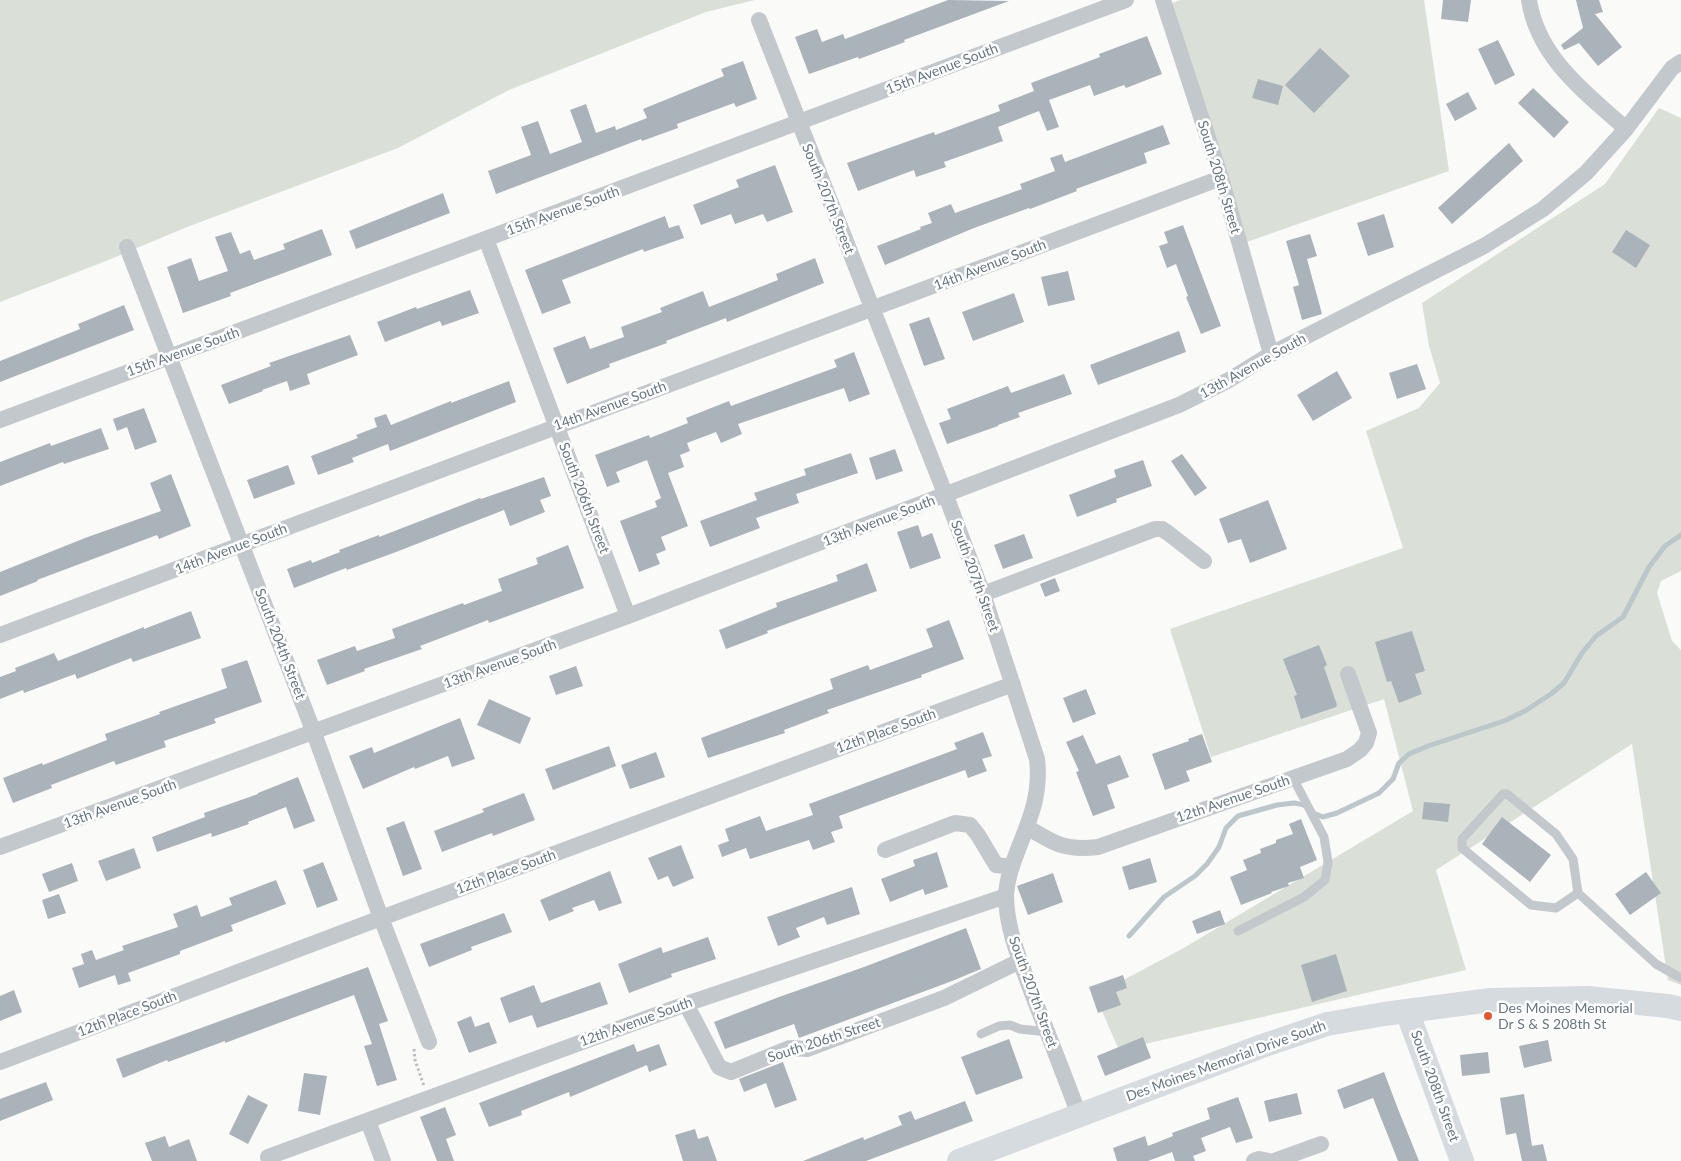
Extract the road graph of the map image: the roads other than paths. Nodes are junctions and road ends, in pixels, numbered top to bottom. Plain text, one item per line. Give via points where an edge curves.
1 (1126, 0) edge
2 (1163, 0) edge
3 (1529, 0) edge
4 (759, 20) dead end
5 (1681, 62) edge
6 (798, 123) junction
7 (1626, 129) junction
8 (1221, 178) junction
9 (486, 239) junction
10 (128, 247) dead end
11 (872, 309) junction
12 (1271, 354) junction
13 (170, 357) junction
14 (0, 420) edge
15 (556, 426) junction
16 (946, 496) junction
17 (241, 545) junction
18 (1204, 561) dead end
19 (983, 594) junction
20 (628, 616) junction
21 (0, 635) edge
22 (1348, 674) dead end
23 (1013, 684) junction
24 (314, 733) junction
25 (1293, 778) junction
26 (1027, 827) junction
27 (0, 847) edge
28 (885, 850) dead end
29 (1012, 867) junction
30 (1578, 893) junction
31 (1006, 896) junction
32 (381, 918) junction
33 (1238, 931) dead end
34 (1020, 961) junction
35 (1681, 978) edge
36 (686, 1004) junction
37 (1681, 1009) edge
38 (1407, 1011) junction
39 (1047, 1032) junction
40 (981, 1034) dead end
41 (426, 1035) road end
42 (0, 1062) edge
43 (1079, 1115) junction
44 (368, 1121) junction
45 (1321, 1144) dead end
46 (268, 1157) dead end
47 (383, 1161) edge
48 (960, 1161) edge
49 (1254, 1161) edge
50 (1269, 1161) edge
51 (1274, 1161) edge
52 (1462, 1161) edge

1 - 6 street, 15th Avenue South
2 - 8 street, South 208th Street
3 - 7 street via 1531,14 1548,52 1565,74
4 - 6 street, South 207th Street
5 - 7 street, 13th Avenue South via 1672,68
6 - 9 street, 15th Avenue South
6 - 11 street, South 207th Street
7 - 12 street, 13th Avenue South via 1586,173 1543,209 1484,246
8 - 11 street, 14th Avenue South
8 - 12 street, South 208th Street
9 - 13 street, 15th Avenue South
9 - 15 street, South 206th Street
10 - 13 street, South 204th Street
11 - 15 street, 14th Avenue South
11 - 16 street, South 207th Street
12 - 16 street, 13th Avenue South via 1180,405
13 - 14 street, 15th Avenue South
13 - 17 street, South 204th Street
15 - 17 street, 14th Avenue South
15 - 20 street, South 206th Street
16 - 19 street, South 207th Street
16 - 20 street, 13th Avenue South
17 - 21 street, 14th Avenue South
17 - 24 street, South 204th Street
18 - 19 street via 1162,529 1155,529
19 - 23 street, South 207th Street
20 - 24 street, 13th Avenue South
22 - 25 street, 12th Avenue South via 1369,733 1366,743 1347,759
23 - 26 street, South 207th Street via 1037,759 1039,776 1038,794
23 - 32 street, 12th Place South
24 - 27 street, 13th Avenue South
24 - 32 street, South 204th Street
25 - 26 street, 12th Avenue South via 1098,846 1062,847
25 - 33 lane via 1324,837 1328,862 1325,880 1304,897
26 - 29 street, South 207th Street
28 - 29 street via 955,823 970,825 996,865
29 - 31 street, South 207th Street
30 - 30 lane via 1573,859 1556,834 1507,794 1503,794 1462,839 1462,848 1531,905 1556,908
30 - 35 lane via 1656,964
31 - 34 street, South 207th Street
31 - 36 street, 12th Avenue South
32 - 41 street, South 204th Street
32 - 42 street, 12th Place South
34 - 36 street, South 206th Street via 944,998 806,1049 790,1048 731,1072 719,1067
34 - 39 street, South 207th Street
36 - 44 street, 12th Avenue South
37 - 38 main road, Des Moines Memorial Drive South via 1588,998 1491,1000
38 - 43 main road, Des Moines Memorial Drive South via 1327,1024
38 - 52 main road, South 208th Street
39 - 40 lane via 1010,1025
39 - 43 street, South 207th Street
43 - 48 main road, Des Moines Memorial Drive South
44 - 46 street, 12th Avenue South
44 - 47 street
45 - 51 street
49 - 50 street

